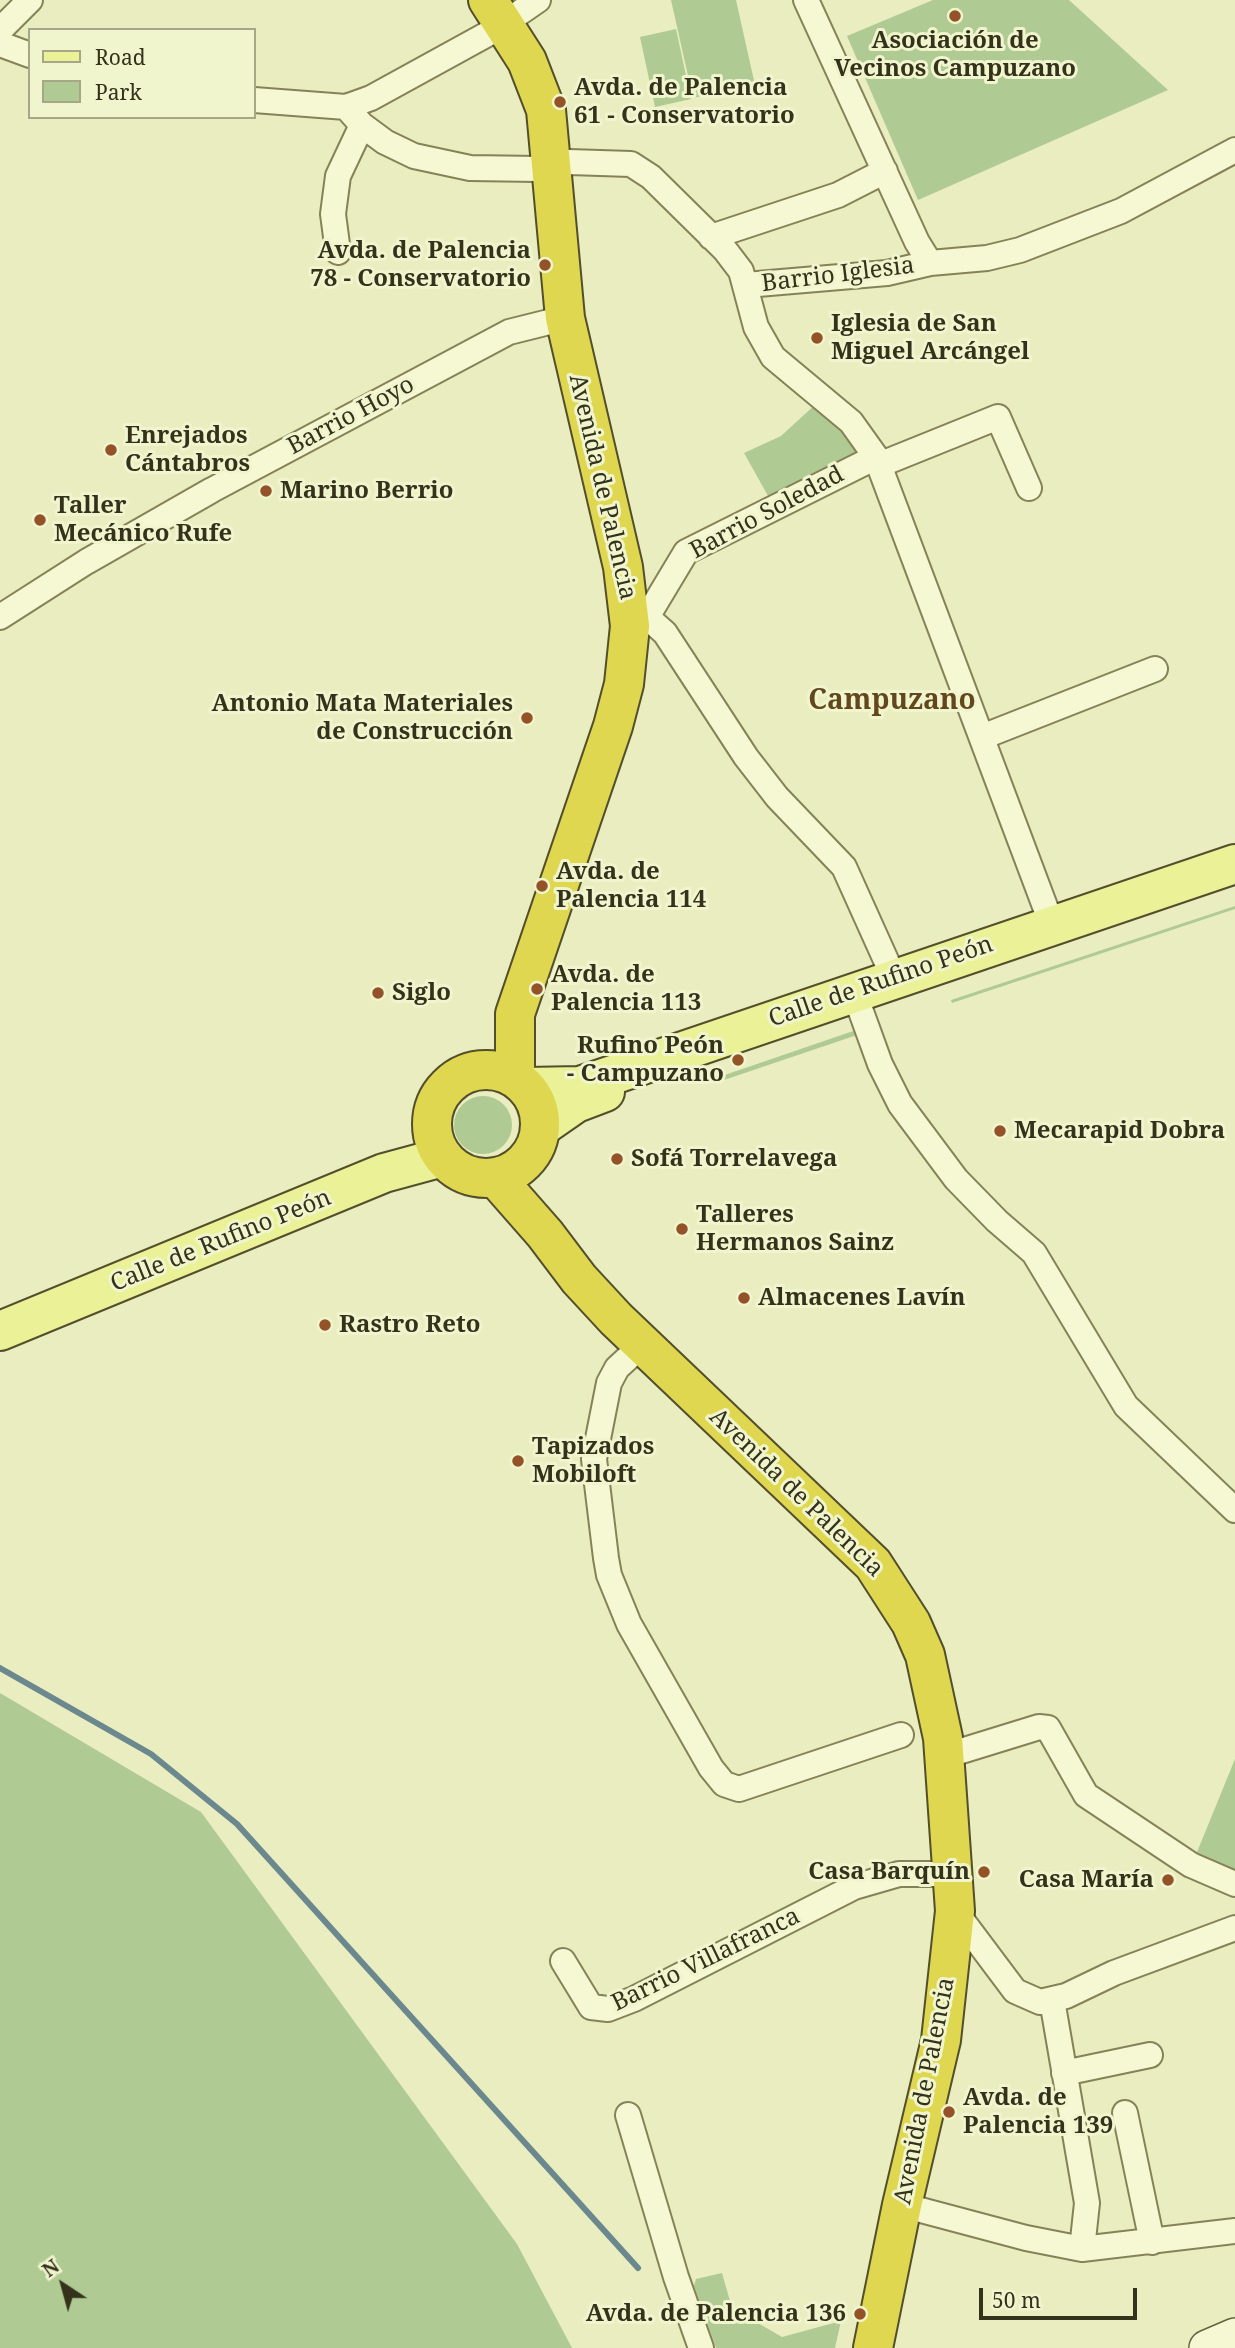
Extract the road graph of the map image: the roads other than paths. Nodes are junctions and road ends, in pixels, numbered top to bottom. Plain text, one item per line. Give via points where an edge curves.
1 (30, 0) edge
2 (538, 0) edge
3 (806, 0) edge
4 (496, 12) edge
5 (0, 30) edge
6 (0, 44) edge
7 (28, 54) edge
8 (256, 100) edge
9 (354, 116) junction
10 (1235, 150) edge
11 (552, 164) junction
12 (885, 170) junction
13 (710, 237) junction
14 (338, 252) dead end
15 (930, 264) junction
16 (746, 285) junction
17 (565, 317) junction
18 (877, 461) junction
19 (1029, 488) dead end
20 (638, 614) junction
21 (0, 617) edge
22 (1155, 669) dead end
23 (982, 737) junction
24 (1235, 864) edge
25 (1235, 881) edge
26 (1052, 925) junction
27 (894, 978) junction
28 (859, 1006) junction
29 (507, 1079) junction
30 (540, 1128) junction
31 (438, 1146) junction
32 (509, 1171) junction
33 (0, 1310) edge
34 (0, 1331) edge
35 (642, 1345) junction
36 (1235, 1510) edge
37 (901, 1735) dead end
38 (945, 1756) junction
39 (1235, 1884) edge
40 (954, 1892) junction
41 (1235, 1928) edge
42 (563, 1961) dead end
43 (1052, 2000) junction
44 (1150, 2055) dead end
45 (1064, 2073) junction
46 (1125, 2113) dead end
47 (628, 2115) dead end
48 (902, 2205) junction
49 (1235, 2231) edge
50 (1152, 2242) junction
51 (1082, 2249) junction
52 (884, 2301) junction
53 (1235, 2336) edge
54 (701, 2348) edge
55 (873, 2348) edge
56 (888, 2348) edge
57 (1207, 2348) edge

1 - 5 street
2 - 4 street
3 - 12 street
4 - 9 street via 371,98
4 - 11 highway, Avenida de Palencia via 536,81 546,110
6 - 7 street
8 - 9 street
9 - 11 street via 385,142 414,156 470,168 538,169
9 - 14 street via 333,214
10 - 15 street, Barrio Iglesia via 1096,222 1003,254
11 - 13 street via 635,165
11 - 17 highway, Avenida de Palencia
12 - 13 street via 838,195
12 - 15 street
13 - 16 street via 734,261
15 - 16 street, Barrio Iglesia
16 - 18 street via 756,327 773,357 851,422
17 - 20 highway, Avenida de Palencia
17 - 21 street, Barrio Hoyo via 509,332 307,439 140,530
18 - 19 street, Barrio Soledad via 998,417
18 - 20 street, Barrio Soledad via 686,552
18 - 23 street
20 - 27 street via 664,633 761,777 844,867
20 - 29 highway, Avenida de Palencia via 613,726 515,1014
22 - 23 street
23 - 26 street
24 - 26 main road, Calle de Rufino Peón
25 - 28 main road, Calle de Rufino Peón
26 - 27 main road, Calle de Rufino Peón
27 - 29 main road, Calle de Rufino Peón via 580,1086
28 - 30 main road, Calle de Rufino Peón via 585,1099
28 - 36 street via 900,1104 956,1179 1034,1253 1126,1406
29 - 30 highway via 539,1113
29 - 31 highway via 463,1075 448,1086 433,1117
30 - 32 highway via 532,1153
31 - 32 highway via 466,1174
31 - 33 main road, Calle de Rufino Peón via 378,1160
31 - 34 main road, Calle de Rufino Peón via 384,1173
32 - 35 highway, Avenida de Palencia via 545,1234 591,1293
35 - 37 street via 617,1368 609,1383 594,1459 606,1558 629,1624 711,1768 723,1784 739,1789
35 - 38 highway, Avenida de Palencia via 849,1539 894,1592 927,1663
38 - 39 street via 1048,1728 1086,1795 1191,1865
38 - 40 highway, Avenida de Palencia
40 - 42 street, Barrio Villafranca via 899,1874 854,1887 608,2009 591,2007
40 - 43 street via 1015,1991 1040,2002
40 - 48 highway, Avenida de Palencia via 941,2040
41 - 43 street
43 - 45 street
44 - 45 street
45 - 51 street via 1087,2203
46 - 50 street
47 - 54 street
48 - 51 street
48 - 52 highway, Avenida de Palencia
49 - 50 street
50 - 51 street
52 - 55 highway
52 - 56 highway
53 - 57 street

